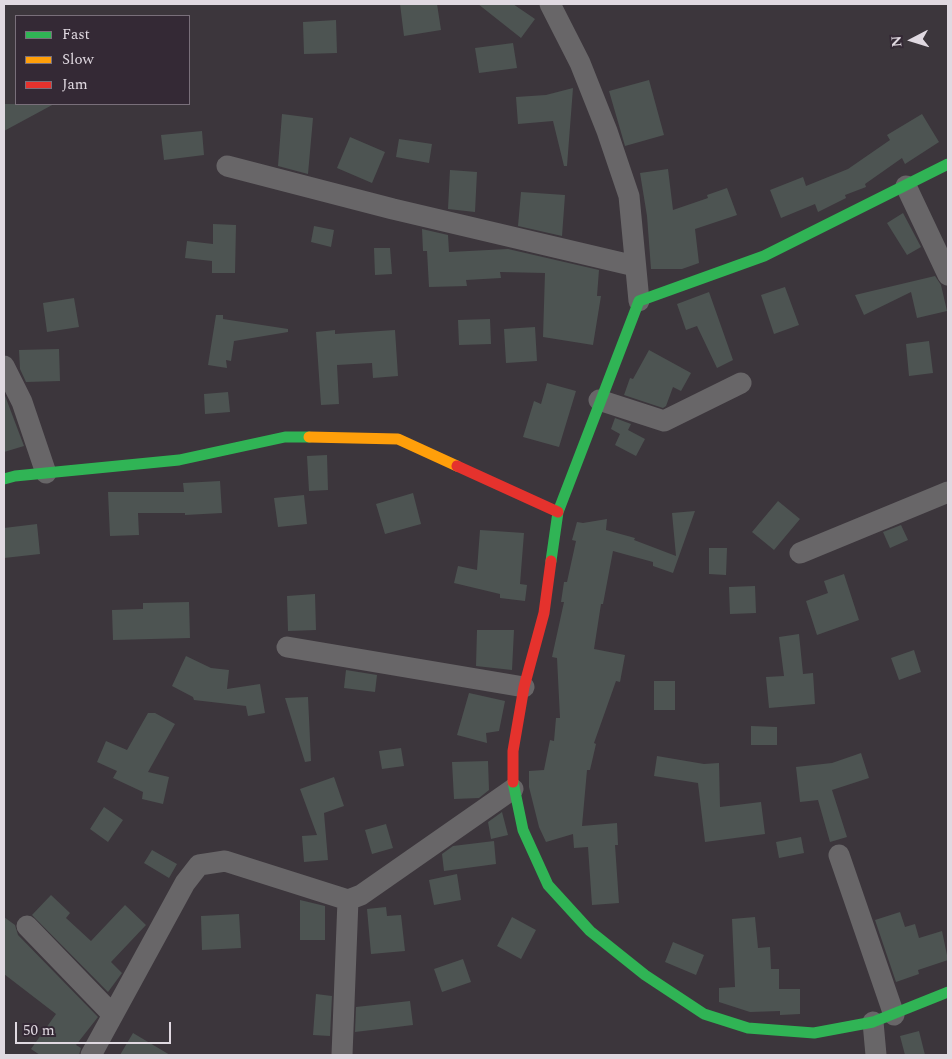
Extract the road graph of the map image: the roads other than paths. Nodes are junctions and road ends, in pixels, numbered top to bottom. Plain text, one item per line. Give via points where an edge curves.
1 (550, 4) edge
2 (948, 164) edge
3 (227, 166) dead end
4 (906, 186) junction
5 (635, 266) junction
6 (948, 275) edge
7 (639, 301) junction
8 (4, 366) edge
9 (741, 383) dead end
10 (599, 400) junction
11 (46, 473) junction
12 (4, 479) edge
13 (948, 492) edge
14 (558, 512) junction
15 (800, 553) dead end
16 (287, 647) dead end
17 (524, 687) junction
18 (513, 789) junction
19 (840, 855) dead end
20 (348, 900) junction
21 (26, 926) dead end
22 (948, 992) edge
23 (113, 1015) junction
24 (894, 1015) junction
25 (874, 1022) junction
26 (91, 1055) edge
27 (342, 1055) edge
28 (876, 1055) edge

1 - 5 street via 580,62 626,187
2 - 4 main road
3 - 5 street
4 - 6 street
4 - 7 main road via 764,256
5 - 7 street
7 - 10 main road
8 - 11 street via 22,402
9 - 10 street via 664,421
10 - 14 main road
11 - 12 main road
11 - 14 main road via 180,460 285,437 398,440
13 - 15 street
14 - 17 main road via 544,613
16 - 17 street
17 - 18 main road via 513,751
18 - 20 street via 362,896
18 - 25 main road via 523,830 548,885 590,931 704,1014 748,1028 814,1033
19 - 24 street
20 - 23 street via 225,861 199,865 185,883
20 - 27 street
21 - 23 street
22 - 24 main road
23 - 26 street
24 - 25 main road
25 - 28 street

